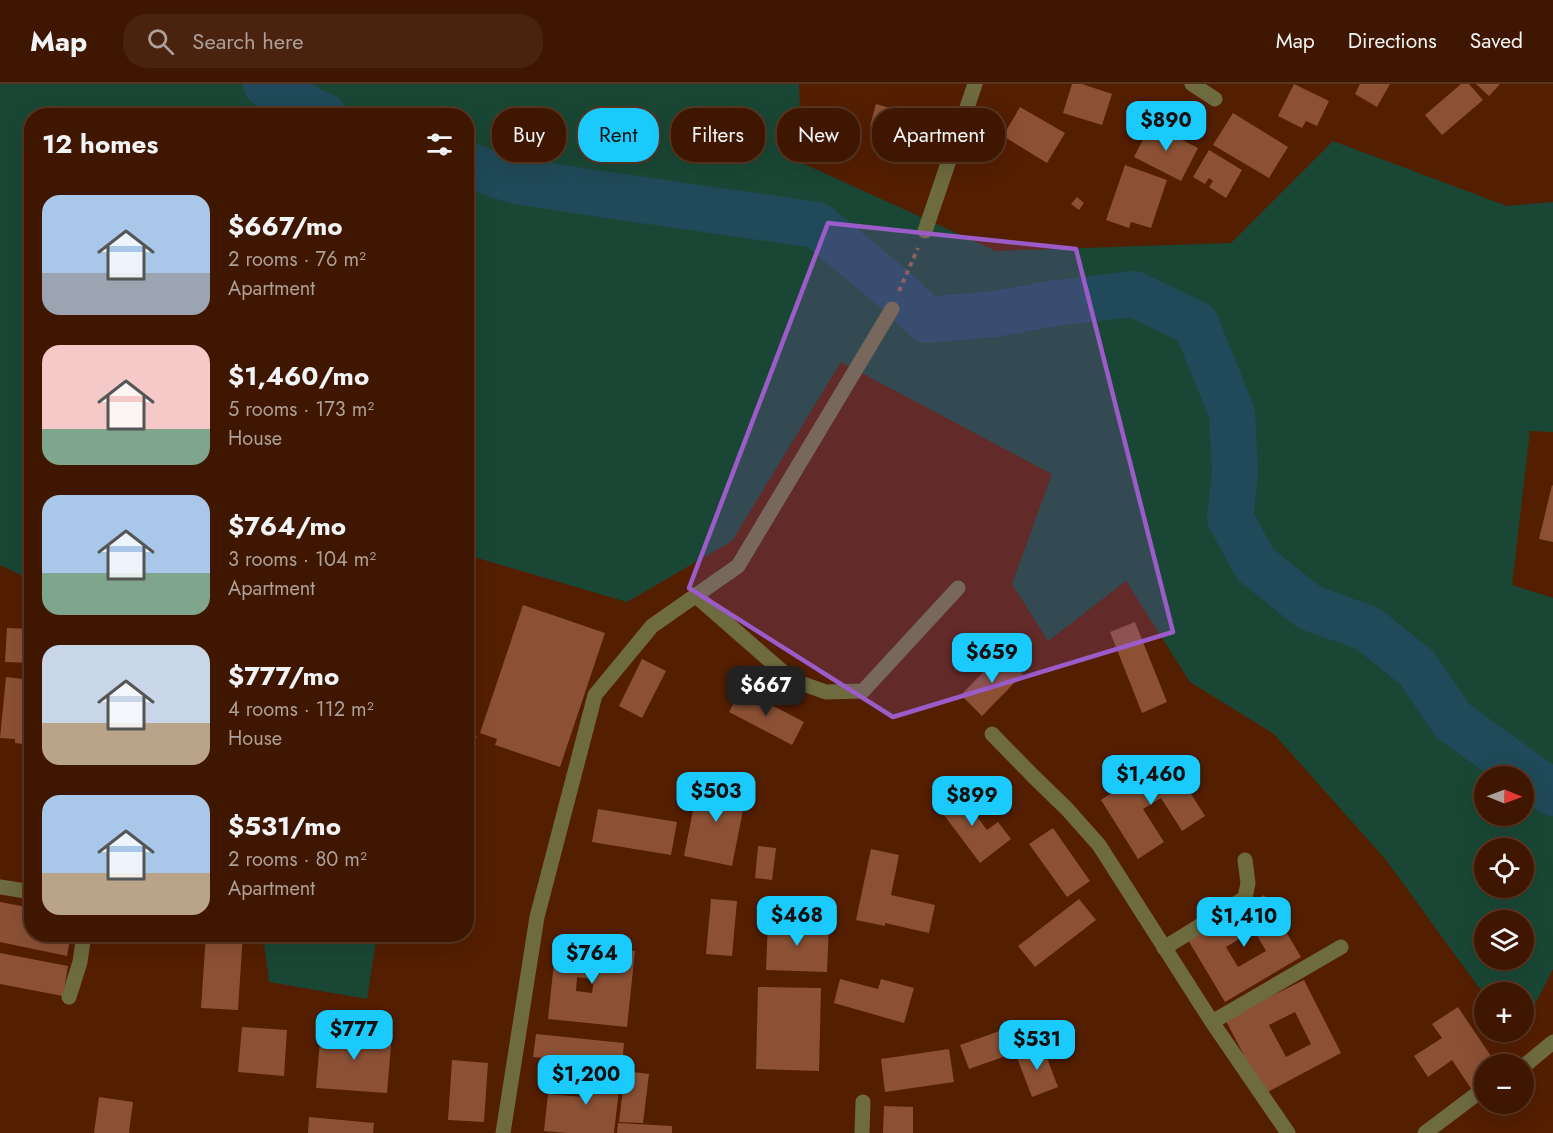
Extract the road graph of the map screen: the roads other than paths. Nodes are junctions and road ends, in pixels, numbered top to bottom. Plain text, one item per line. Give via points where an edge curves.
1 (975, 84) edge
2 (1192, 84) edge
3 (1215, 99) dead end
4 (925, 231) road end
5 (892, 309) road end
6 (958, 588) dead end
7 (696, 596) junction
8 (992, 734) dead end
9 (1245, 860) dead end
10 (0, 887) edge
11 (24, 891) edge
12 (83, 942) edge
13 (1341, 947) dead end
14 (1164, 948) junction
15 (69, 997) dead end
16 (1212, 1022) junction
17 (1553, 1042) edge
18 (1534, 1058) edge
19 (1474, 1096) edge
20 (863, 1102) dead end
21 (503, 1133) edge
22 (862, 1133) edge
23 (1288, 1133) edge
24 (1425, 1133) edge

1 - 4 street
2 - 3 street
5 - 7 street via 738,566
6 - 7 street via 863,691 826,692 792,680
7 - 21 street via 652,626 596,695 537,917
8 - 14 street via 1099,845
9 - 14 street via 1245,898
10 - 11 street
12 - 15 street
13 - 16 street
14 - 16 street
16 - 23 street
17 - 18 street
19 - 24 street
20 - 22 street

